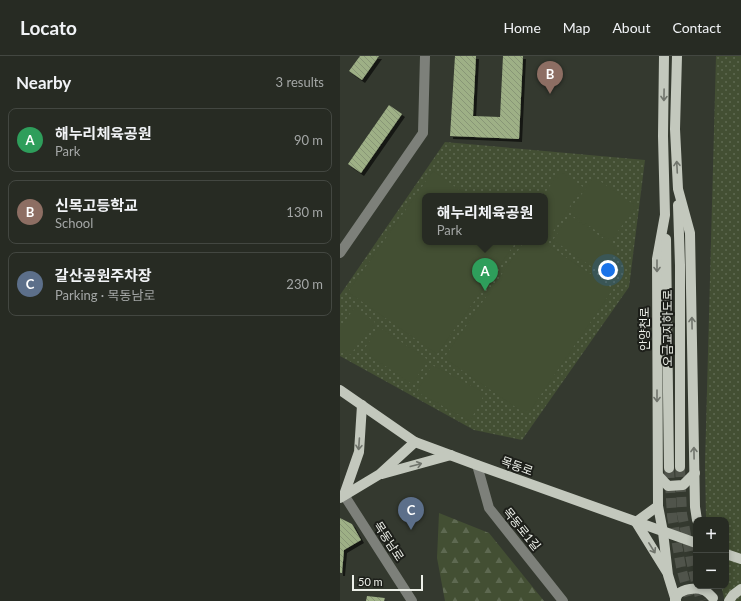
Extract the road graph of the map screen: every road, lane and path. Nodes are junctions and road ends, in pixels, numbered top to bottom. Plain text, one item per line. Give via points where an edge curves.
1 (425, 56) edge
2 (664, 56) edge
3 (677, 56) edge
4 (678, 189) junction
5 (665, 215) junction
6 (340, 253) edge
7 (340, 390) edge
8 (362, 405) junction
9 (415, 442) junction
10 (451, 455) junction
11 (477, 465) junction
12 (680, 467) tunnel mouth
13 (669, 468) tunnel mouth
14 (695, 473) junction
15 (380, 474) junction
16 (658, 475) junction
17 (342, 497) edge
18 (658, 506) junction
19 (697, 517) edge
20 (636, 522) junction
21 (663, 532) junction
22 (693, 542) edge
23 (729, 555) edge
24 (741, 559) edge
25 (668, 575) junction
26 (711, 589) edge
27 (741, 589) edge
28 (714, 599) edge
29 (412, 601) edge
30 (563, 601) edge
31 (676, 601) edge
32 (728, 601) edge

1 - 6 street via 423,133
2 -> 5 main road, 안양천로
4 -> 3 main road via 675,129
4 - 12 main road, 오금교지하도로
14 -> 4 main road via 690,232
5 - 13 main road, 오금교지하도로
5 -> 16 main road, 안양천로 via 657,259
7 - 8 main road, 목동로
8 - 9 main road, 목동로
8 -> 17 main road via 359,452
9 - 10 main road, 목동로
9 - 15 main road
10 - 11 main road, 목동로
15 -> 10 main road
11 - 20 main road, 목동로
11 - 30 street, 목동로1길 via 489,508
14 - 16 main road via 683,484 668,486
14 - 19 main road
15 - 17 main road
16 - 18 main road, 안양천로
17 - 29 street, 목동남로
18 - 20 main road
18 - 21 main road, 안양천로
20 - 21 main road, 목동로
20 -> 25 main road
21 - 22 main road, 목동로
21 - 25 main road, 안양천로
23 - 24 main road
25 - 31 main road, 안양천로
26 - 28 main road
27 - 32 main road
28 - 31 main road via 704,590 696,588 680,592

